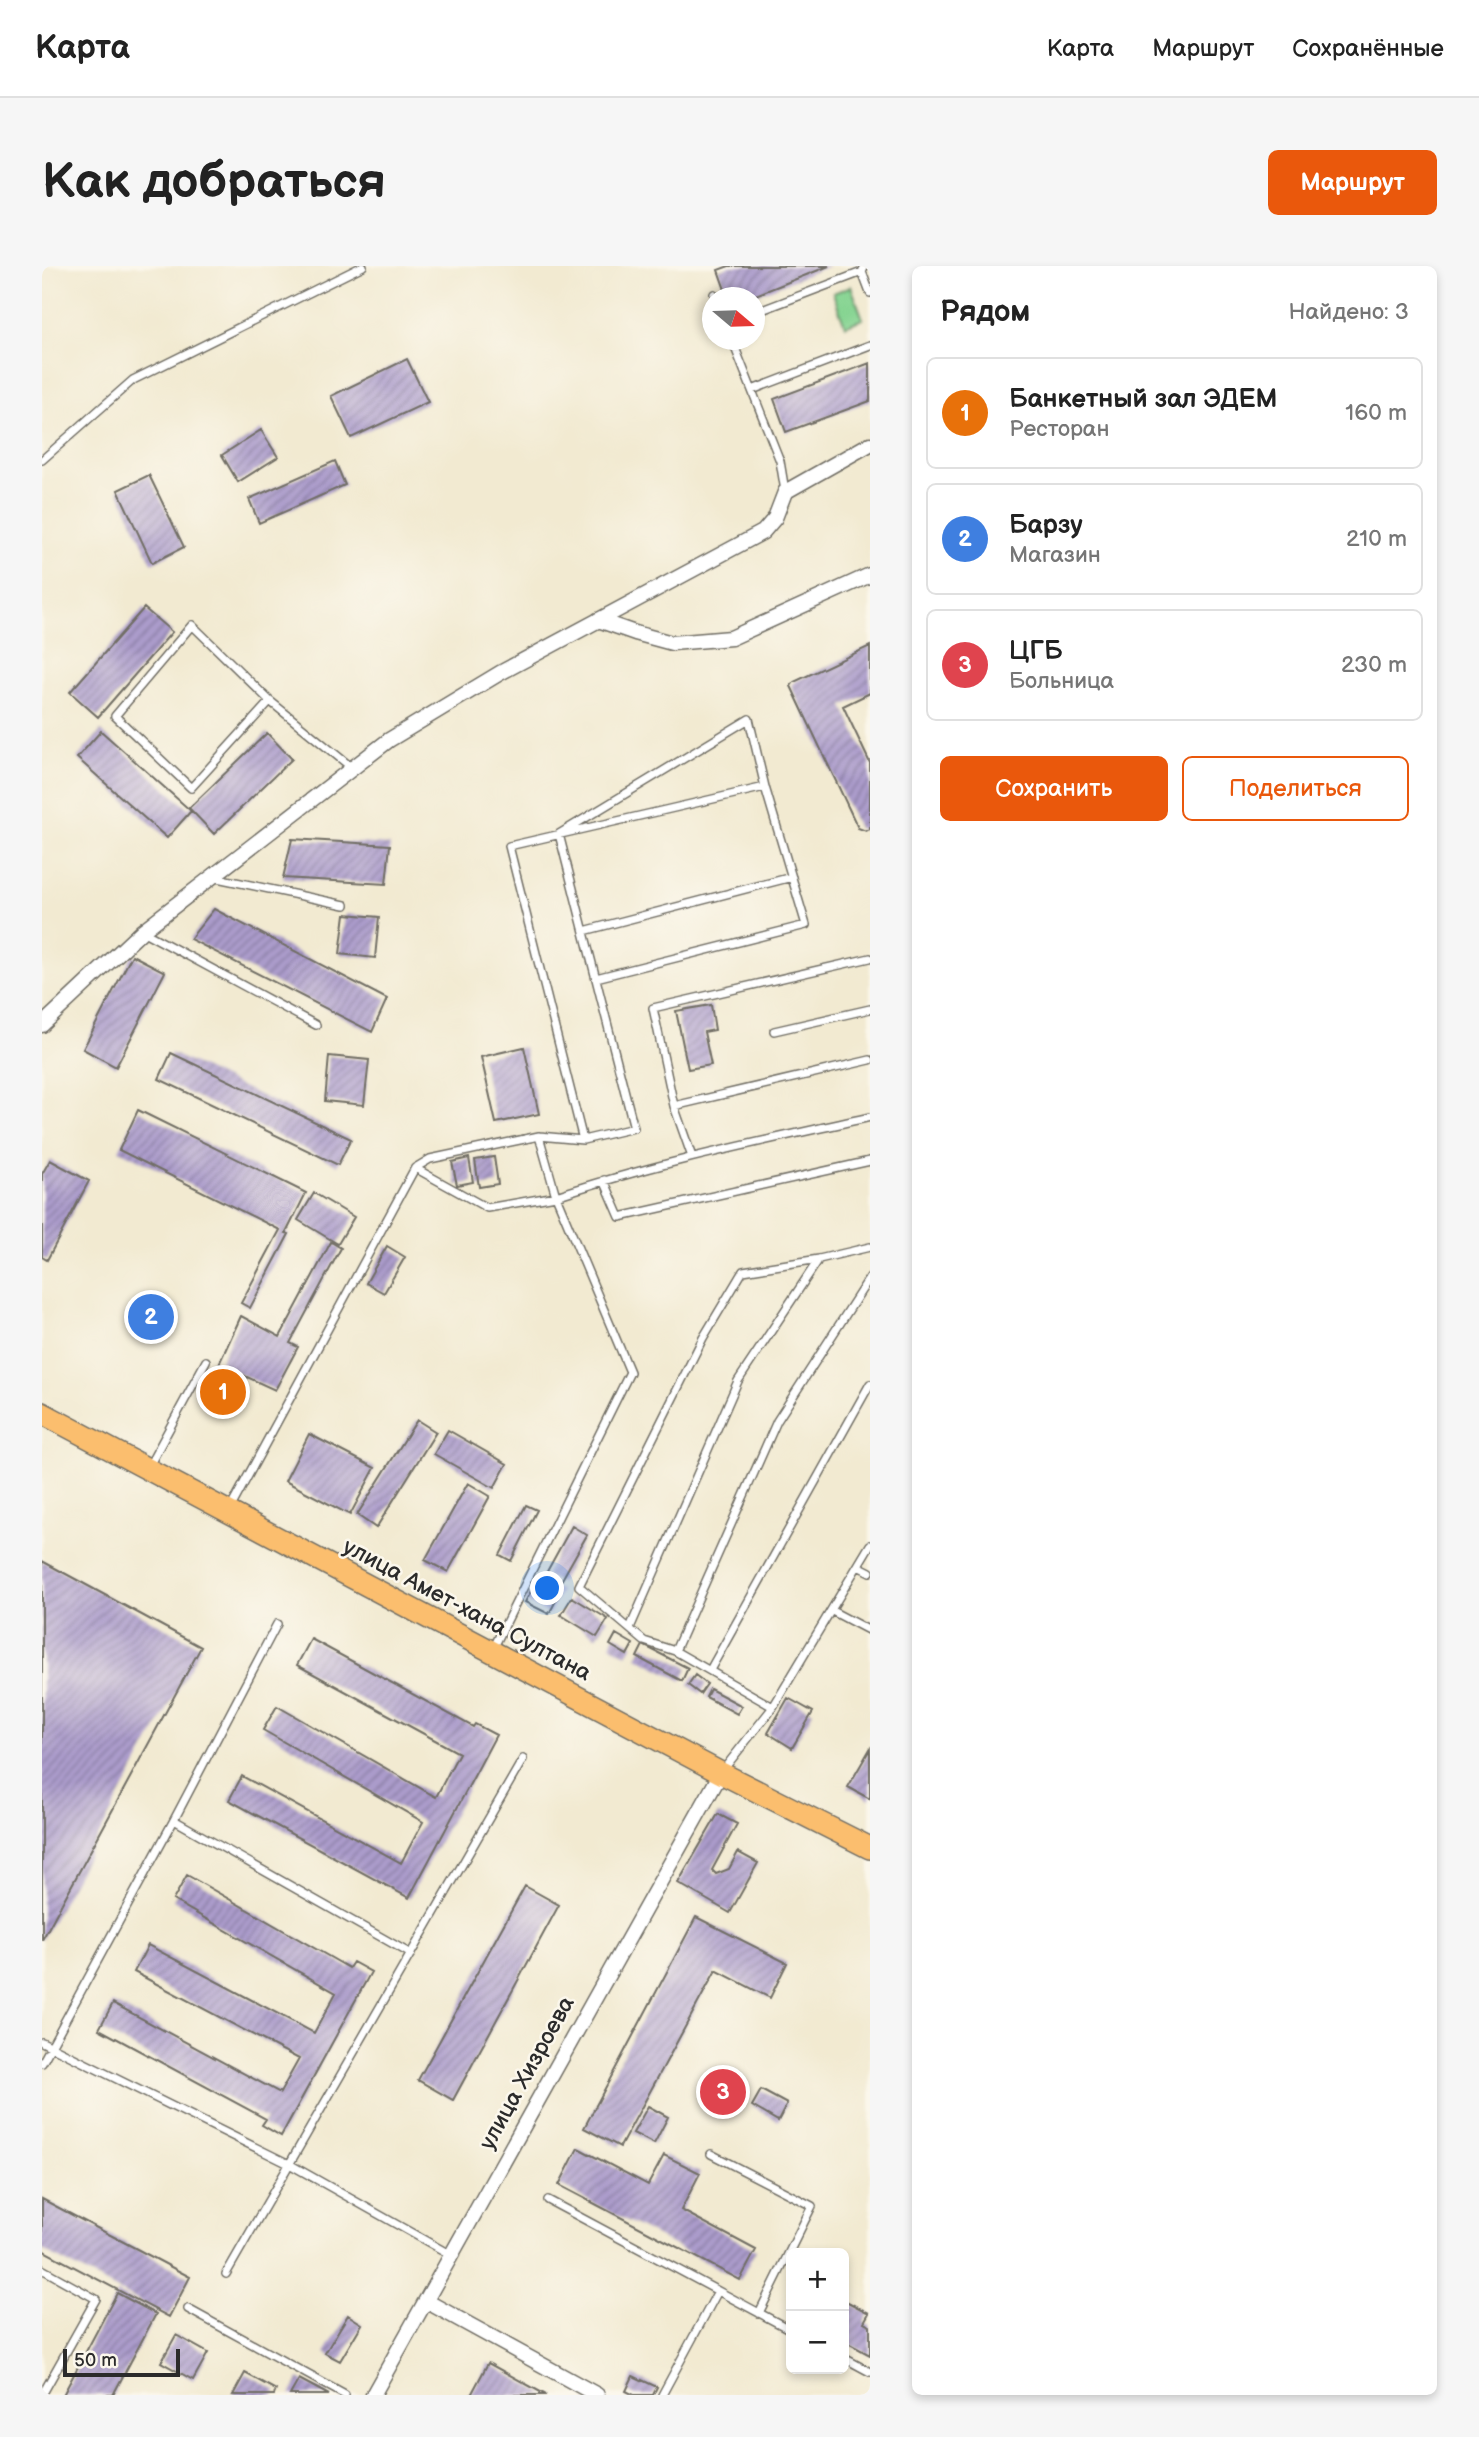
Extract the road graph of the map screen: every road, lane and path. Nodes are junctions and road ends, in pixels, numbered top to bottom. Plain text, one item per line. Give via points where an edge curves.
1 (363, 266) edge
2 (863, 269) edge
3 (870, 293) edge
4 (765, 309) edge
5 (870, 345) edge
6 (736, 350) edge
7 (752, 390) junction
8 (870, 444) edge
9 (42, 460) edge
10 (785, 492) junction
11 (870, 575) edge
12 (598, 620) junction
13 (270, 701) junction
14 (351, 767) junction
15 (765, 787) junction
16 (559, 834) junction
17 (211, 877) junction
18 (792, 877) junction
19 (345, 905) dead end
20 (142, 931) junction
21 (584, 931) junction
22 (870, 958) edge
23 (596, 978) junction
24 (870, 1009) edge
25 (42, 1025) edge
26 (316, 1025) dead end
27 (774, 1031) dead end
28 (870, 1060) edge
29 (674, 1106) junction
30 (870, 1117) edge
31 (539, 1136) junction
32 (583, 1140) junction
33 (692, 1157) junction
34 (870, 1161) edge
35 (415, 1168) junction
36 (604, 1180) junction
37 (556, 1196) junction
38 (870, 1247) edge
39 (818, 1259) junction
40 (870, 1277) edge
41 (206, 1361) dead end
42 (870, 1384) edge
43 (42, 1413) edge
44 (148, 1469) junction
45 (228, 1513) junction
46 (870, 1545) edge
47 (858, 1566) junction
48 (870, 1572) edge
49 (832, 1611) junction
50 (277, 1624) dead end
51 (630, 1628) junction
52 (870, 1631) edge
53 (675, 1651) junction
54 (491, 1652) junction
55 (710, 1670) junction
56 (773, 1707) junction
57 (523, 1759) dead end
58 (720, 1773) junction
59 (174, 1820) junction
60 (870, 1848) edge
61 (411, 1954) junction
62 (42, 2042) edge
63 (51, 2047) junction
64 (42, 2063) edge
65 (711, 2154) dead end
66 (290, 2165) junction
67 (548, 2200) dead end
68 (451, 2256) junction
69 (42, 2269) edge
70 (226, 2274) dead end
71 (718, 2291) junction
72 (426, 2301) junction
73 (188, 2309) dead end
74 (759, 2313) junction
75 (786, 2327) edge
76 (849, 2361) edge
77 (870, 2372) edge
78 (42, 2395) edge
79 (345, 2395) edge
80 (373, 2395) edge
81 (597, 2395) edge
82 (662, 2395) edge

1 - 9 lane via 134,380
2 - 3 lane
2 - 4 lane
5 - 7 lane
6 - 7 lane
7 - 10 lane via 780,461
8 - 10 street
10 - 12 street via 775,518 763,532
11 - 12 street via 731,638 672,643
12 - 14 street via 500,673
13 - 13 lane via 191,788 115,716 192,625
13 - 14 lane
14 - 17 street
15 - 16 lane
15 - 16 lane via 749,719
15 - 18 lane
16 - 21 lane
16 - 32 lane via 509,846
17 - 19 lane
17 - 20 street
18 - 21 lane
18 - 23 lane via 806,925
20 - 25 street
20 - 26 lane
21 - 23 lane
22 - 29 lane via 653,1008
23 - 32 lane via 634,1128
24 - 27 lane
28 - 29 lane
29 - 33 lane
30 - 33 lane
31 - 32 lane
31 - 35 lane via 430,1159
31 - 37 lane
33 - 36 lane
34 - 36 lane via 620,1217
35 - 37 lane via 486,1208
35 - 45 lane
36 - 37 lane
37 - 54 lane via 630,1372
38 - 39 lane
39 - 51 lane via 738,1381
39 - 51 lane via 743,1271 703,1338 579,1586
40 - 53 lane via 777,1421
41 - 44 lane
42 - 55 lane
43 - 44 main road, улица Амет-хана Султана
44 - 45 main road, улица Амет-хана Султана
45 - 54 main road, улица Амет-хана Султана
46 - 47 lane
47 - 48 lane
47 - 49 lane
49 - 52 lane
49 - 56 lane
50 - 59 lane
51 - 53 lane via 644,1640
53 - 55 lane
54 - 58 main road, улица Амет-хана Султана
55 - 56 lane
56 - 58 lane
57 - 61 lane
58 - 60 main road, улица Амет-хана Султана
58 - 68 street, улица Хизроева
59 - 61 lane
59 - 63 lane
61 - 66 lane
62 - 63 lane
63 - 64 lane
63 - 66 lane
65 - 74 lane via 812,2206
66 - 68 lane
66 - 70 lane
67 - 71 lane
68 - 72 street, улица Хизроева
69 - 78 lane via 96,2299
71 - 74 lane
71 - 82 lane
72 - 80 street, улица Хизроева
72 - 81 street
73 - 79 lane
74 - 75 lane
76 - 77 lane

